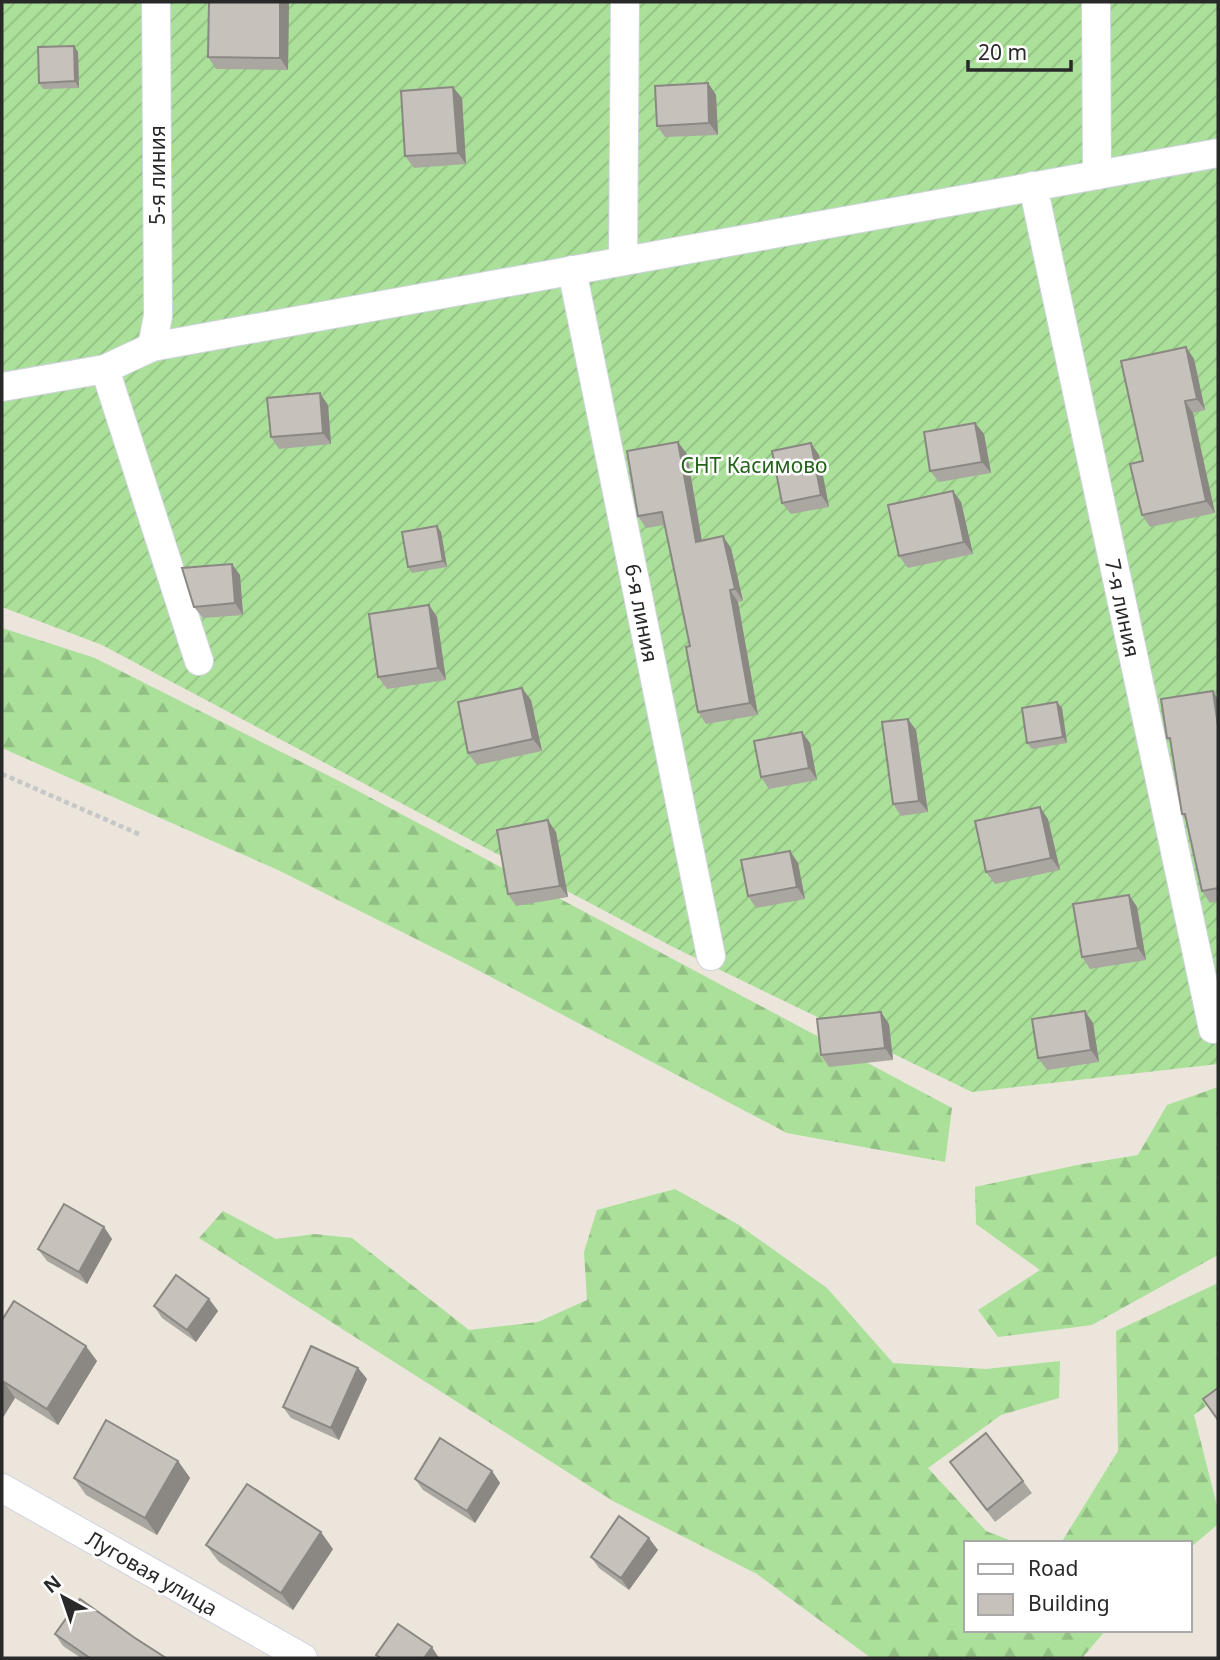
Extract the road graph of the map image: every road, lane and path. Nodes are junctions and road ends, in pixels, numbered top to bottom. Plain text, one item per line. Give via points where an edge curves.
1 (156, 2) edge
2 (625, 2) edge
3 (1096, 2) edge
4 (1218, 153) edge
5 (1097, 174) junction
6 (1033, 187) junction
7 (624, 261) junction
8 (572, 270) junction
9 (152, 347) junction
10 (105, 369) junction
11 (2, 387) edge
12 (199, 661) dead end
13 (2, 774) edge
14 (141, 835) dead end
15 (711, 957) dead end
16 (1213, 1029) dead end
17 (2, 1488) edge
18 (303, 1658) edge

1 - 9 street, 5-я линия via 158,316
2 - 7 street
3 - 5 street
4 - 5 street
5 - 6 street
6 - 7 street
6 - 16 street, 7-я линия
7 - 8 street
8 - 9 street
8 - 15 street, 6-я линия
9 - 10 street
10 - 11 street
10 - 12 street
13 - 14 path
17 - 18 street, Луговая улица

